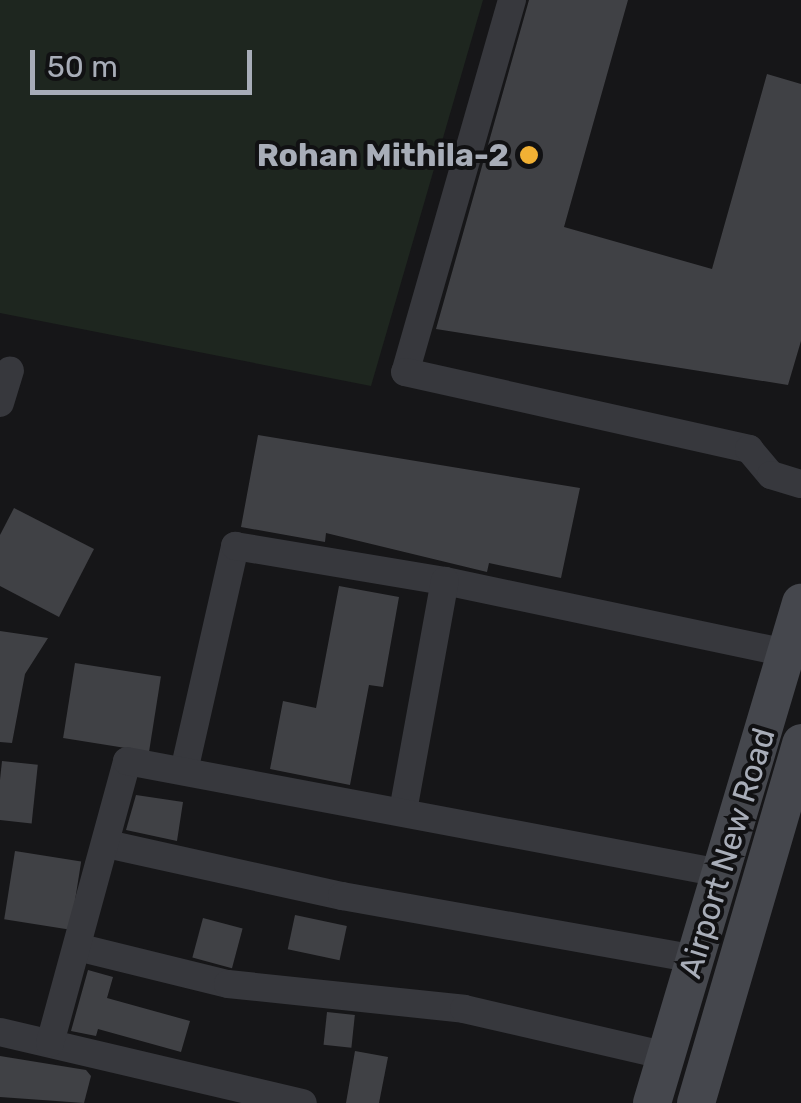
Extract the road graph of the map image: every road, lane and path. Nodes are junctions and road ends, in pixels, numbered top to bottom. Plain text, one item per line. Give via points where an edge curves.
1 (512, 0) edge
2 (10, 370) dead end
3 (0, 403) edge
4 (799, 477) edge
5 (445, 582) junction
6 (801, 604) edge
7 (787, 653) junction
8 (801, 743) edge
9 (184, 771) junction
10 (403, 812) junction
11 (107, 844) junction
12 (721, 873) junction
13 (77, 947) junction
14 (696, 959) junction
15 (0, 1032) edge
16 (50, 1044) junction
17 (666, 1056) junction
18 (304, 1103) edge
19 (652, 1103) edge
20 (696, 1103) edge

1 - 4 street via 405,372 749,449 771,476
2 - 3 street
5 - 7 street
5 - 9 street via 235,546
5 - 10 street
6 - 7 main road, Airport New Road
7 - 12 main road, Airport New Road
8 - 20 main road, Airport New Road
9 - 10 street
9 - 11 street via 127,761
10 - 12 street
11 - 13 street
11 - 14 street via 342,896
12 - 14 main road, Airport New Road
13 - 16 street
13 - 17 street via 258,988 448,1006
14 - 17 main road, Airport New Road
15 - 16 street
16 - 18 street
17 - 19 main road, Airport New Road

